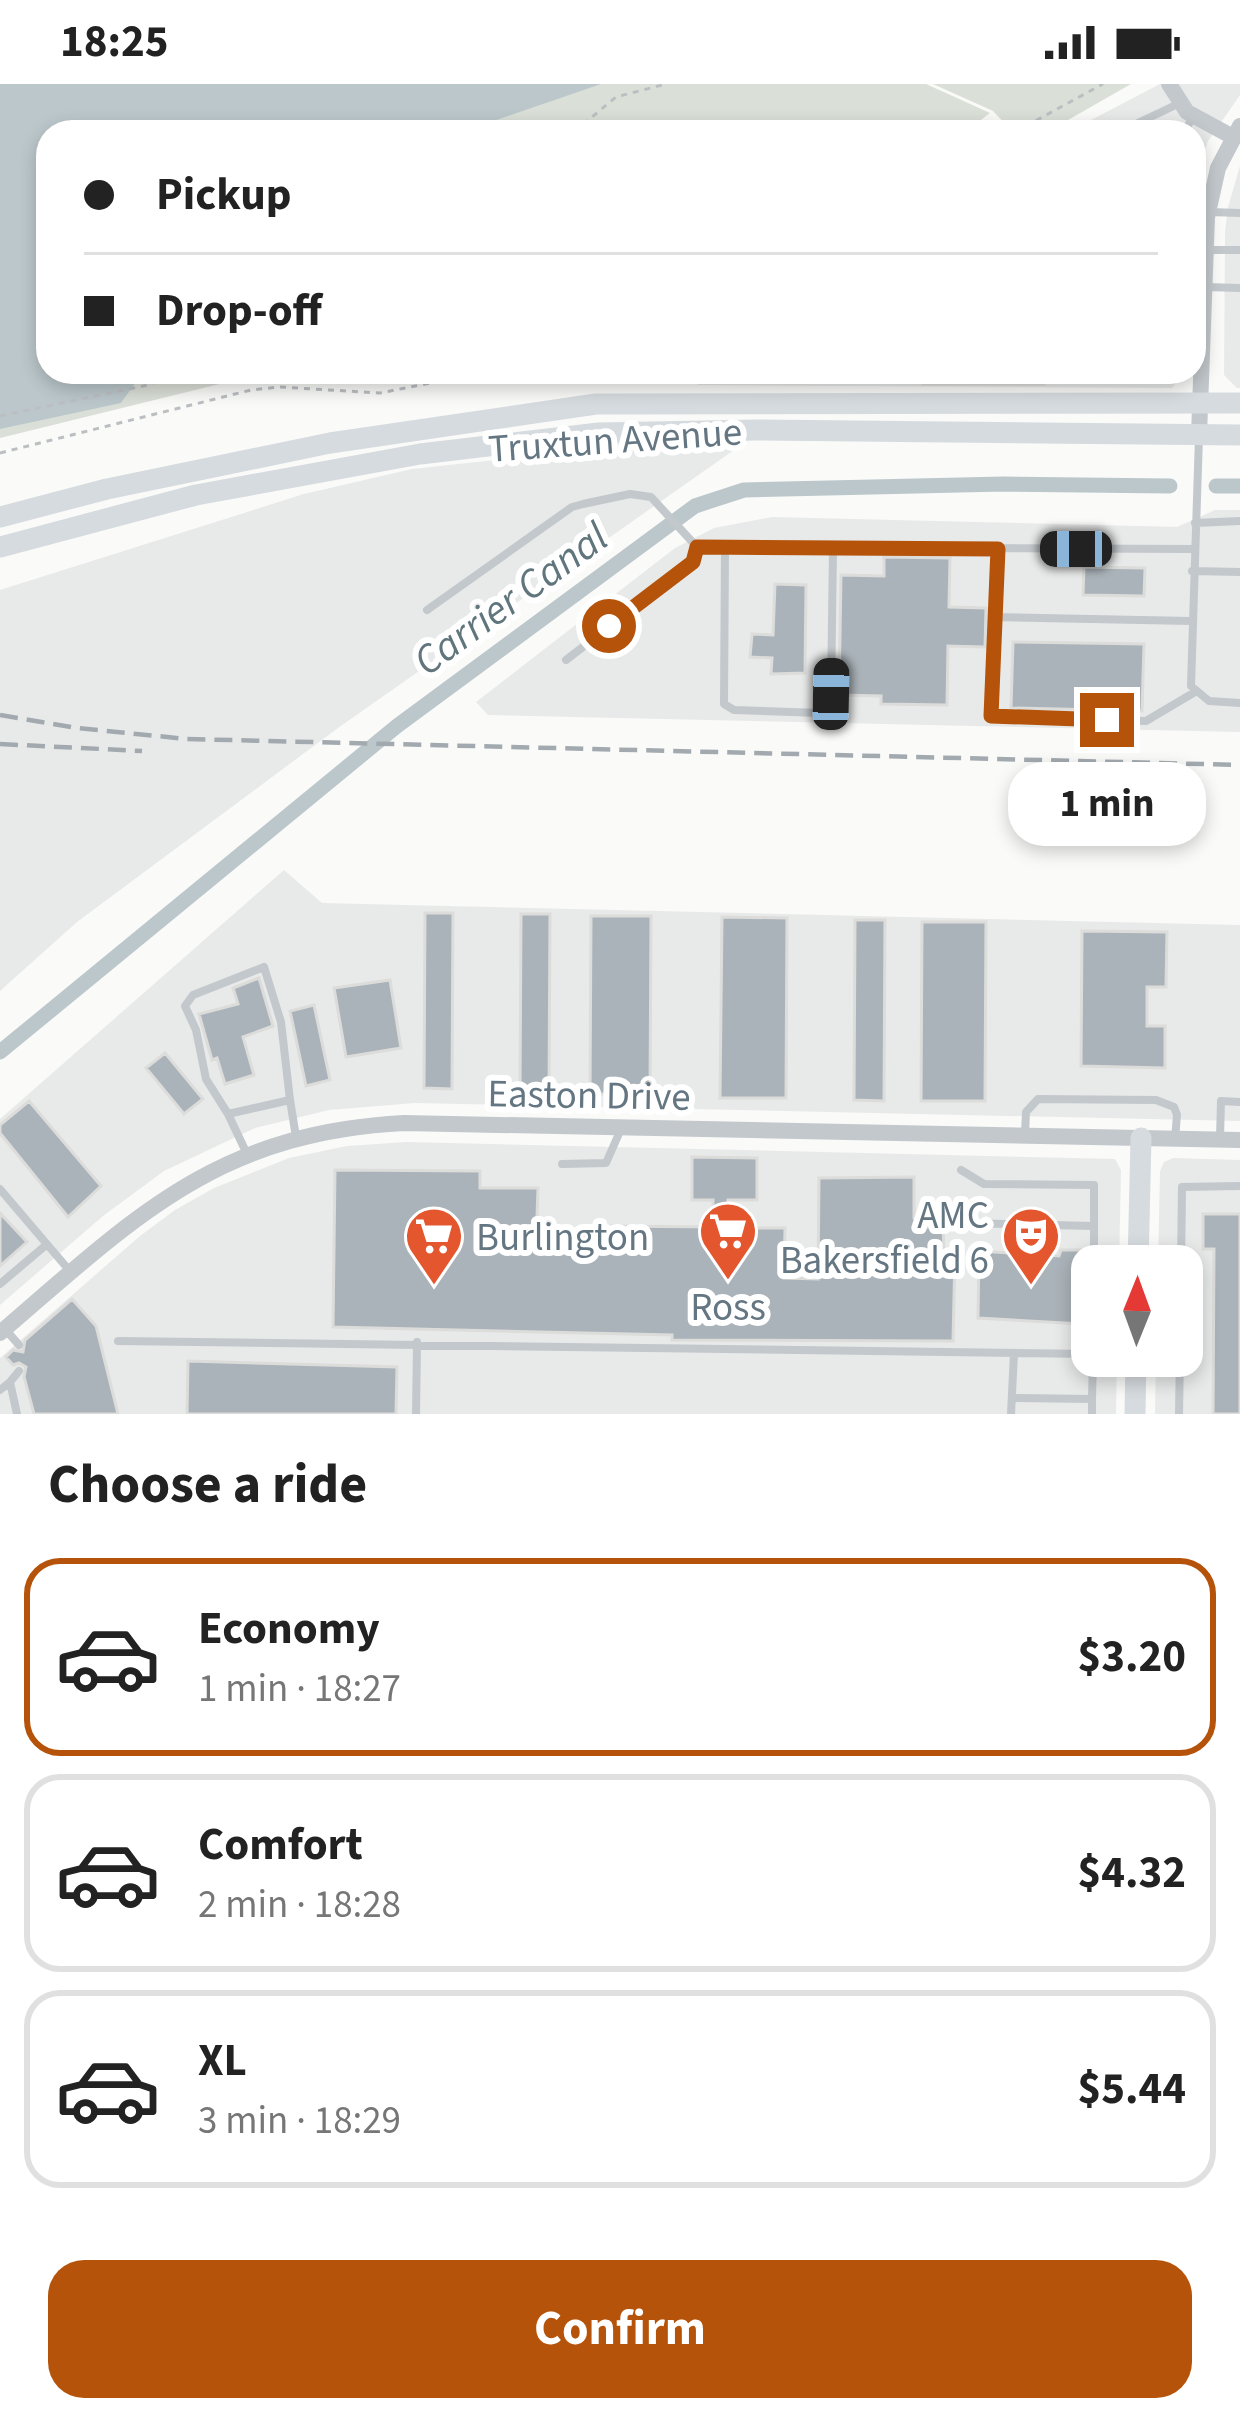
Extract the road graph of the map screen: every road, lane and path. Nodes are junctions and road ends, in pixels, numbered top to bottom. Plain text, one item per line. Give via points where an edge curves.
1 (666, 84) edge
2 (1103, 84) edge
3 (1169, 84) edge
4 (1186, 117) edge
5 (588, 120) edge
6 (1037, 120) edge
7 (1206, 122) edge
8 (1237, 131) edge
9 (1208, 212) junction
10 (1240, 213) edge
11 (1206, 250) joint
12 (1240, 250) edge
13 (1206, 287) edge
14 (1240, 288) edge
15 (150, 384) edge
16 (425, 384) edge
17 (1201, 384) edge
18 (1200, 403) junction
19 (1240, 403) edge
20 (0, 416) edge
21 (1199, 435) junction
22 (1240, 435) edge
23 (0, 453) edge
24 (0, 517) edge
25 (1240, 521) edge
26 (1195, 523) junction
27 (0, 547) edge
28 (697, 547) junction
29 (725, 547) junction
30 (833, 548) junction
31 (998, 549) junction
32 (1193, 549) junction
33 (1192, 571) junction
34 (1240, 572) edge
35 (427, 610) dead end
36 (995, 617) junction
37 (1191, 621) junction
38 (566, 660) dead end
39 (1195, 692) junction
40 (1240, 703) edge
41 (290, 1100) junction
42 (1240, 1102) edge
43 (228, 1114) junction
44 (621, 1127) junction
45 (1025, 1136) junction
46 (296, 1137) junction
47 (1141, 1138) junction
48 (1175, 1139) junction
49 (1220, 1140) junction
50 (1240, 1140) edge
51 (247, 1154) junction
52 (562, 1164) dead end
53 (961, 1170) dead end
54 (1240, 1186) edge
55 (0, 1189) edge
56 (961, 1223) dead end
57 (1094, 1226) junction
58 (46, 1245) junction
59 (1094, 1245) edge
60 (1138, 1245) edge
61 (1181, 1245) edge
62 (71, 1272) junction
63 (0, 1284) edge
64 (2, 1329) edge
65 (118, 1340) dead end
66 (417, 1342) junction
67 (19, 1345) dead end
68 (1014, 1353) junction
69 (1071, 1354) edge
70 (19, 1372) dead end
71 (1092, 1377) edge
72 (1135, 1377) edge
73 (1180, 1377) edge
74 (10, 1382) junction
75 (0, 1390) edge
76 (1012, 1398) junction
77 (1092, 1399) junction
78 (17, 1414) edge
79 (416, 1414) edge
80 (1011, 1414) edge
81 (1092, 1414) edge
82 (1135, 1414) edge
83 (1179, 1414) edge

1 - 5 path via 616,97
2 - 6 path
3 - 4 street
7 - 8 street
8 - 9 street
9 - 10 lane
9 - 11 street
11 - 12 lane
13 - 14 lane
15 - 20 path
16 - 23 path via 380,393 251,390
17 - 18 street
18 - 19 main road, Truxtun Avenue
18 - 21 street
18 - 24 main road, Truxtun Avenue via 596,404 330,443
21 - 22 main road, Truxtun Avenue
21 - 26 lane
21 - 27 main road, Truxtun Avenue via 599,433 420,454 196,495
25 - 26 lane
26 - 32 lane
28 - 29 lane
28 - 35 lane via 641,494 572,507
28 - 38 lane via 693,562
29 - 30 lane
29 - 30 lane via 724,704 820,712 831,694
30 - 31 lane
31 - 32 lane
31 - 36 lane
32 - 33 lane
33 - 34 lane
33 - 37 lane
36 - 37 lane
36 - 39 lane via 991,716 1146,722
37 - 39 lane
39 - 40 lane
41 - 43 lane
41 - 43 lane via 281,1022 264,967 193,995 185,1006 206,1079
41 - 46 lane
42 - 49 lane via 1221,1101
43 - 51 lane
44 - 45 street, Easton Drive
44 - 46 street, Easton Drive via 404,1123
44 - 52 lane via 606,1163
45 - 47 street, Easton Drive
45 - 48 lane via 1026,1112 1038,1099 1156,1100 1178,1114
46 - 51 street, Easton Drive
47 - 48 street, Easton Drive
47 - 60 main road
48 - 49 street, Easton Drive
49 - 50 street, Easton Drive
51 - 62 street, Easton Drive via 162,1198
53 - 57 lane via 984,1184 1094,1185
54 - 61 lane via 1182,1187
55 - 58 lane
56 - 57 lane
57 - 59 lane
58 - 62 lane
58 - 63 lane
62 - 64 street, Easton Drive
64 - 67 lane
65 - 66 lane
66 - 68 lane
66 - 79 lane
68 - 69 lane
68 - 76 lane
70 - 74 lane
71 - 77 lane
72 - 82 main road
73 - 83 lane
74 - 75 lane
74 - 78 lane
76 - 77 lane
76 - 80 lane
77 - 81 lane

